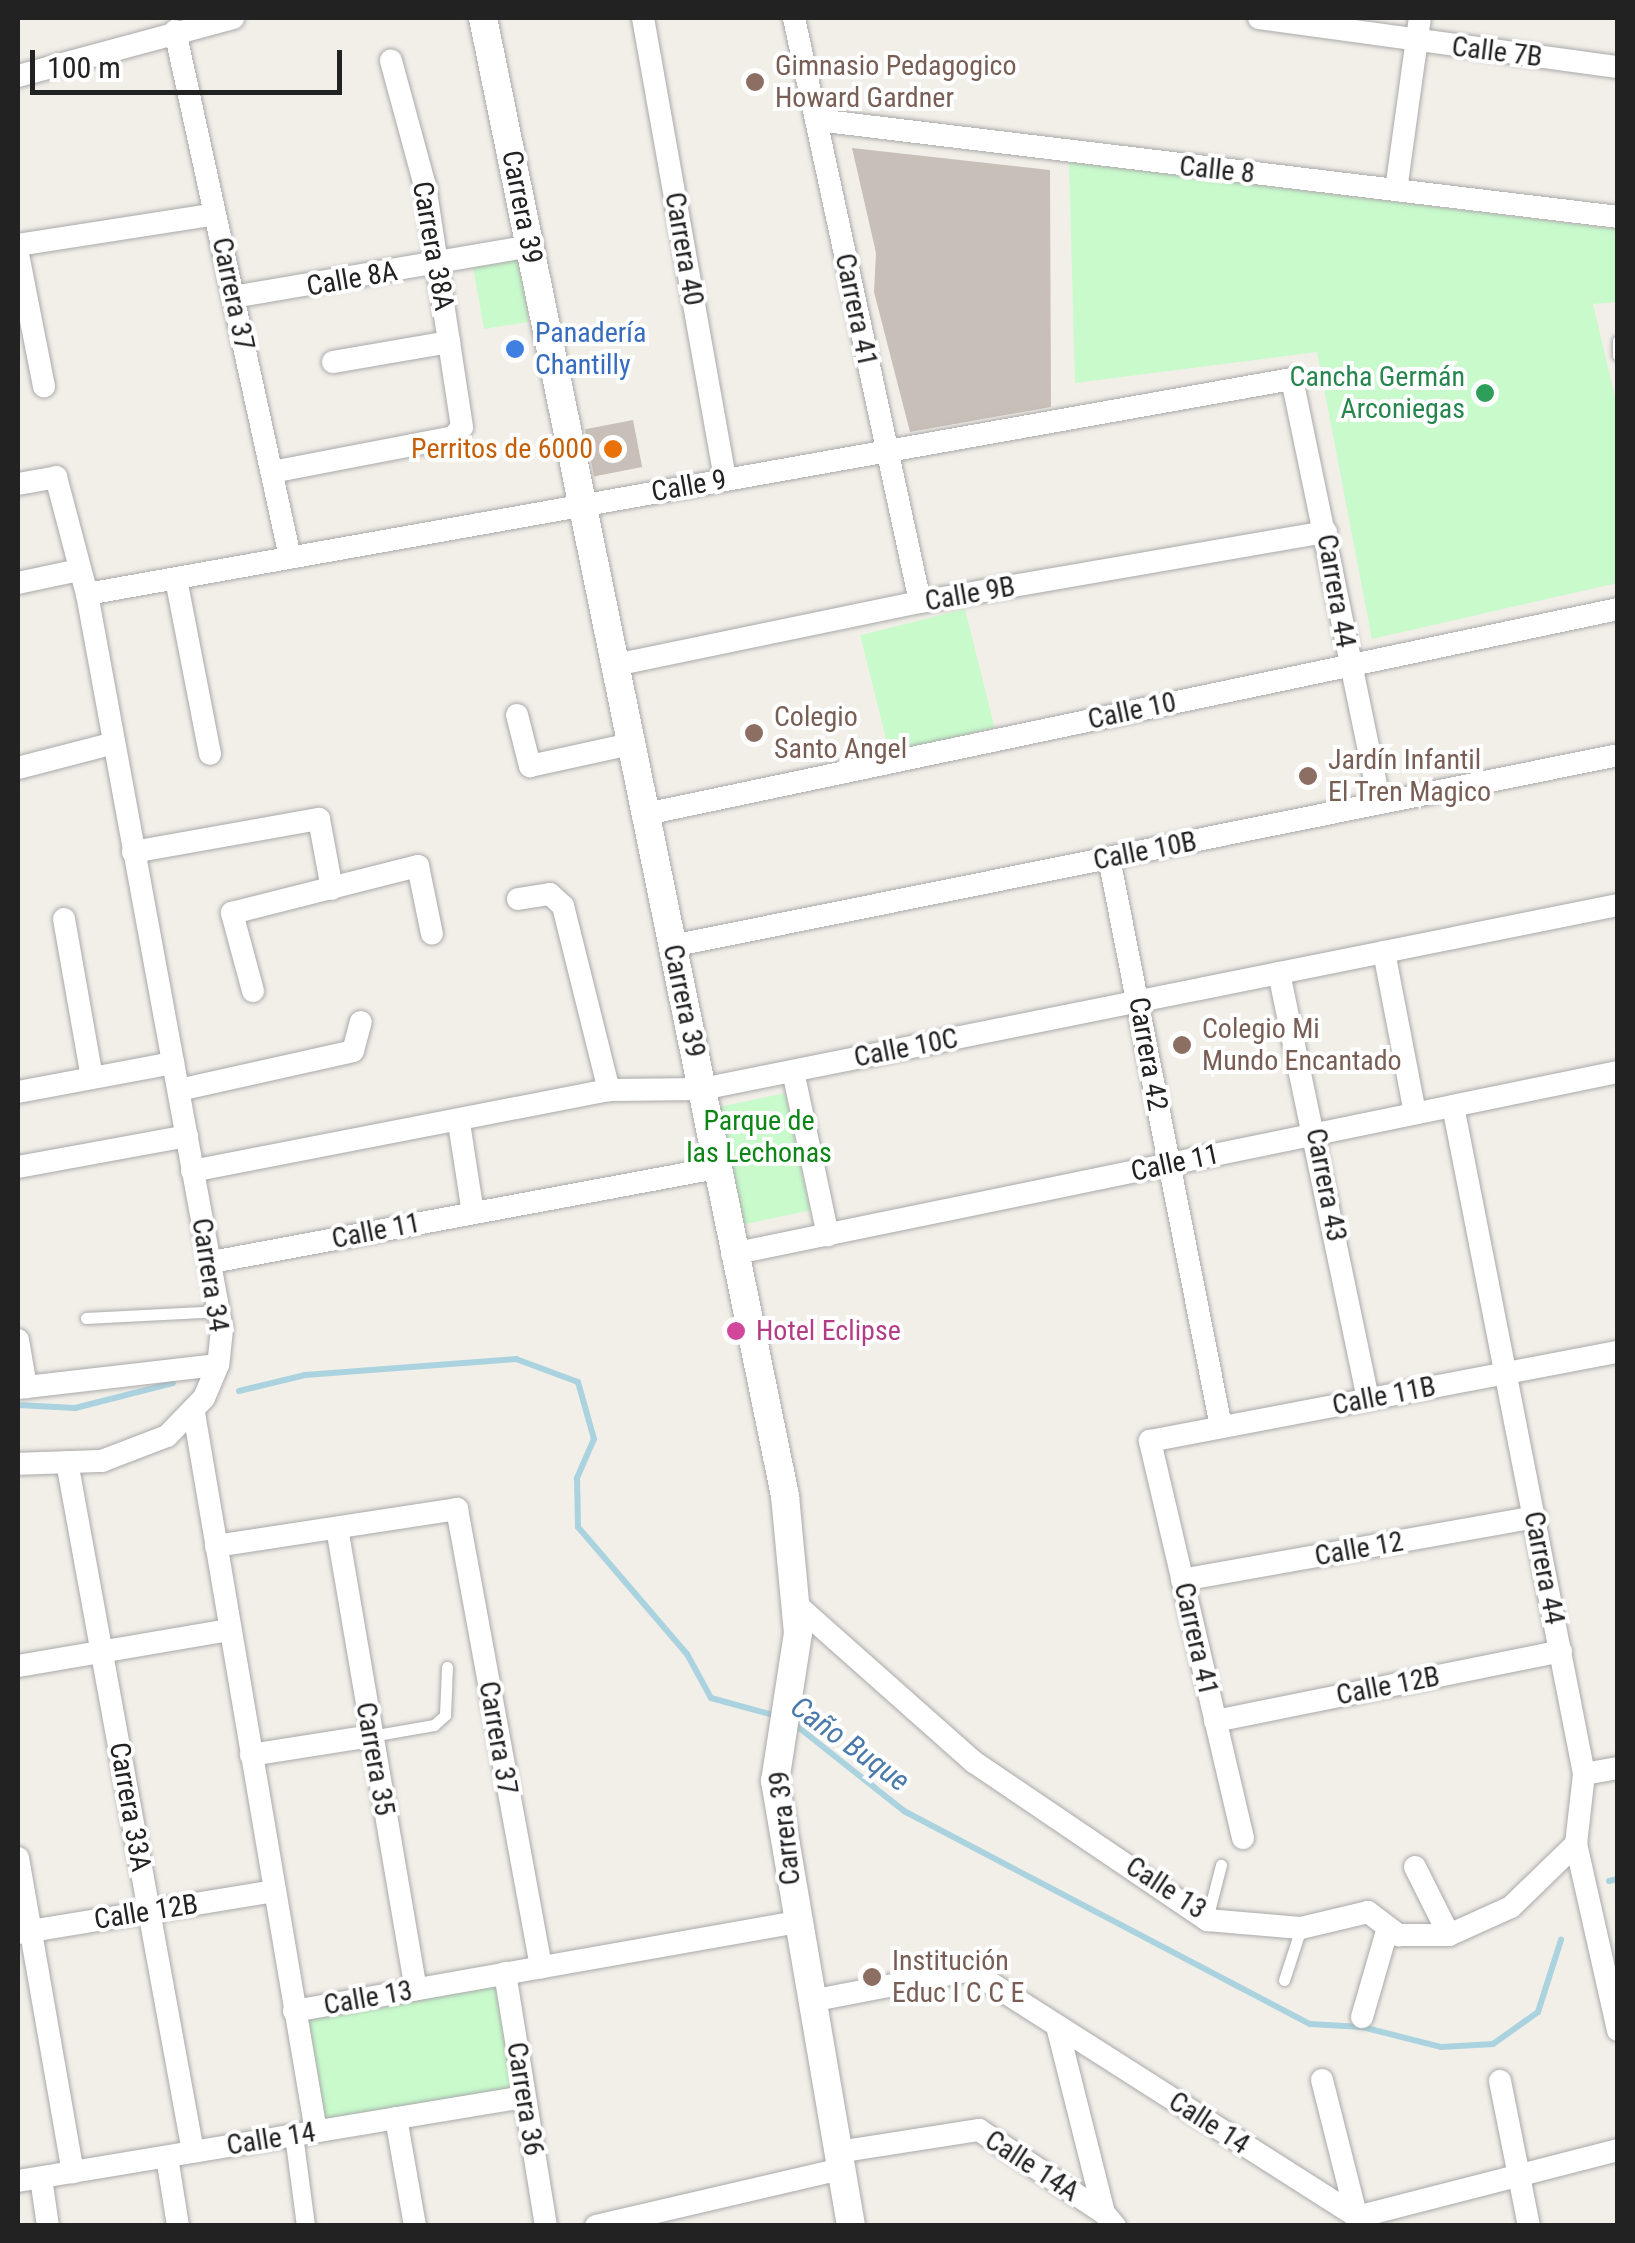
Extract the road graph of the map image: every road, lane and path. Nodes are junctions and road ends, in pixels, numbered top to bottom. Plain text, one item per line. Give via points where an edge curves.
1 (234, 18) edge
2 (483, 18) edge
3 (644, 18) edge
4 (794, 18) edge
5 (1258, 18) edge
6 (1420, 18) edge
7 (175, 31) junction
8 (1416, 42) junction
9 (390, 61) dead end
10 (1618, 68) edge
11 (18, 76) edge
12 (817, 120) junction
13 (1396, 190) junction
14 (215, 214) junction
15 (1618, 218) edge
16 (18, 245) edge
17 (530, 246) junction
18 (18, 254) edge
19 (439, 264) junction
20 (233, 297) junction
21 (1618, 341) edge
22 (450, 342) junction
23 (1618, 355) edge
24 (333, 362) dead end
25 (1292, 379) joint
26 (44, 386) dead end
27 (884, 452) junction
28 (272, 472) junction
29 (725, 480) junction
30 (18, 484) edge
31 (583, 506) junction
32 (1326, 532) junction
33 (290, 557) junction
34 (78, 570) junction
35 (176, 579) junction
36 (18, 582) edge
37 (86, 594) junction
38 (920, 602) junction
39 (1618, 609) edge
40 (615, 665) junction
41 (1348, 666) junction
42 (517, 714) dead end
43 (111, 744) junction
44 (631, 744) junction
45 (210, 754) dead end
46 (1618, 755) edge
47 (18, 768) edge
48 (1380, 804) junction
49 (646, 814) junction
50 (133, 852) junction
51 (1109, 858) junction
52 (332, 889) junction
53 (518, 899) dead end
54 (1618, 905) edge
55 (64, 919) dead end
56 (432, 934) dead end
57 (672, 946) junction
58 (1384, 952) junction
59 (1279, 973) junction
60 (253, 990) dead end
61 (1140, 1001) junction
62 (361, 1022) dead end
63 (173, 1063) junction
64 (793, 1071) junction
65 (1618, 1072) edge
66 (92, 1078) junction
67 (702, 1089) junction
68 (179, 1090) junction
69 (610, 1090) junction
70 (18, 1092) edge
71 (1453, 1106) junction
72 (1415, 1113) junction
73 (459, 1123) junction
74 (1317, 1134) junction
75 (187, 1136) junction
76 (1168, 1164) junction
77 (18, 1168) edge
78 (716, 1168) junction
79 (192, 1171) junction
80 (472, 1213) junction
81 (828, 1235) junction
82 (732, 1254) junction
83 (212, 1262) junction
84 (220, 1311) junction
85 (86, 1318) dead end
86 (18, 1340) edge
87 (1618, 1352) edge
88 (218, 1365) junction
89 (1505, 1373) junction
90 (22, 1387) edge
91 (1368, 1399) junction
92 (194, 1413) junction
93 (1220, 1427) junction
94 (1150, 1440) joint
95 (67, 1462) junction
96 (18, 1464) edge
97 (1535, 1517) junction
98 (337, 1528) junction
99 (216, 1546) junction
100 (1182, 1580) junction
101 (798, 1606) junction
102 (229, 1630) junction
103 (1560, 1651) junction
104 (104, 1654) junction
105 (18, 1666) edge
106 (447, 1667) dead end
107 (1216, 1720) junction
108 (371, 1736) junction
109 (251, 1755) junction
110 (1618, 1768) edge
111 (1584, 1774) junction
112 (1243, 1838) dead end
113 (1576, 1844) junction
114 (18, 1858) edge
115 (1221, 1865) dead end
116 (1414, 1867) dead end
117 (274, 1891) junction
118 (147, 1912) junction
119 (1206, 1920) junction
120 (796, 1922) junction
121 (1301, 1928) junction
122 (1386, 1931) junction
123 (24, 1932) edge
124 (1449, 1936) junction
125 (541, 1967) junction
126 (506, 1973) junction
127 (1284, 1980) dead end
128 (416, 1989) junction
129 (811, 2001) junction
130 (294, 2012) junction
131 (1362, 2017) dead end
132 (1616, 2022) edge
133 (1058, 2026) junction
134 (1322, 2080) dead end
135 (1500, 2082) dead end
136 (524, 2097) junction
137 (396, 2118) junction
138 (305, 2134) junction
139 (1618, 2150) edge
140 (194, 2152) junction
141 (167, 2156) junction
142 (840, 2161) junction
143 (72, 2172) junction
144 (1518, 2177) junction
145 (41, 2178) junction
146 (18, 2182) edge
147 (1109, 2219) edge
148 (1358, 2222) edge
149 (48, 2226) edge
150 (178, 2226) edge
151 (306, 2226) edge
152 (415, 2226) edge
153 (546, 2226) edge
154 (596, 2226) edge
155 (851, 2226) edge
156 (1529, 2226) edge

1 - 7 street
2 - 17 street, Carrera 39
3 - 29 street, Carrera 40
4 - 12 street, Carrera 41
5 - 8 street, Calle 7B
6 - 8 street
7 - 11 street
7 - 14 street, Carrera 37
8 - 10 street, Calle 7B
8 - 13 street
9 - 19 street, Carrera 38A
12 - 13 street, Calle 8
12 - 27 street, Carrera 41
13 - 15 street, Calle 8
14 - 16 street
14 - 20 street, Carrera 37
17 - 19 street, Calle 8A
17 - 31 street, Carrera 39
18 - 26 street
19 - 20 street, Calle 8A
19 - 22 street, Carrera 38A
20 - 28 street, Carrera 37
21 - 23 lane
22 - 24 street
22 - 28 street, Carrera 38A via 460,433
25 - 27 street, Calle 9
25 - 32 street, Carrera 44
27 - 29 street, Calle 9
27 - 38 street, Carrera 41
28 - 33 street, Carrera 37
29 - 31 street, Calle 9
30 - 34 street, Carrera 34 via 56,477
31 - 33 street, Calle 9
31 - 40 street, Carrera 39
32 - 38 street, Calle 9B
32 - 41 street, Carrera 44
33 - 35 street, Calle 9
34 - 36 street
34 - 37 street, Carrera 34
35 - 37 street, Calle 9
35 - 45 street
37 - 43 street, Carrera 34
38 - 40 street, Calle 9B
39 - 41 street, Calle 10
40 - 44 street, Carrera 39
41 - 48 street, Carrera 44
41 - 49 street, Calle 10
42 - 44 street via 530,766
43 - 47 street
43 - 50 street, Carrera 34
44 - 49 street, Carrera 39
46 - 48 street, Calle 10B
48 - 51 street, Calle 10B
49 - 57 street, Carrera 39
50 - 52 street via 318,818
50 - 63 street, Carrera 34
51 - 57 street, Calle 10B
51 - 61 street, Carrera 42
52 - 56 street via 418,866
52 - 60 street via 232,912
53 - 69 street via 550,894 563,906
54 - 58 street, Calle 10C
55 - 66 street
57 - 67 street, Carrera 39
58 - 59 street, Calle 10C
58 - 72 street
59 - 61 street, Calle 10C
59 - 74 street, Carrera 43
61 - 64 street, Calle 10C
61 - 76 street, Carrera 42
62 - 68 street via 353,1051
63 - 66 street
63 - 68 street, Carrera 34
64 - 67 street, Calle 10C
64 - 81 street
65 - 71 street, Calle 11
66 - 70 street
67 - 69 street, Calle 10C
67 - 78 street, Carrera 39
68 - 75 street, Carrera 34
69 - 73 street, Calle 10C
71 - 72 street, Calle 11
71 - 89 street, Carrera 44
72 - 74 street, Calle 11
73 - 79 street, Calle 10C
73 - 80 street
74 - 76 street, Calle 11
74 - 91 street, Carrera 43
75 - 77 street
75 - 79 street, Carrera 34
76 - 81 street, Calle 11
76 - 93 street, Carrera 42
78 - 80 street, Calle 11
78 - 82 street, Carrera 39
79 - 83 street, Carrera 34
80 - 83 street, Calle 11
81 - 82 street, Calle 11
82 - 101 street, Carrera 39 via 785,1496
83 - 84 street, Carrera 34
84 - 85 lane
84 - 88 street, Carrera 34
86 - 90 street
87 - 89 street, Calle 11B
88 - 90 street
88 - 92 street, Carrera 34
89 - 91 street, Calle 11B
89 - 97 street, Carrera 44
91 - 93 street, Calle 11B
92 - 95 street via 136,1452
92 - 99 street
93 - 94 street, Calle 11B
94 - 100 street, Carrera 41
95 - 96 street
95 - 104 street, Carrera 33A
97 - 100 street, Calle 12
97 - 103 street, Carrera 44
98 - 99 street
98 - 108 street, Carrera 35
98 - 125 street, Carrera 37 via 457,1509
99 - 102 street
100 - 107 street, Carrera 41
101 - 119 street, Calle 13 via 974,1762
101 - 120 street, Carrera 39 via 775,1780
102 - 104 street
102 - 109 street
103 - 107 street, Calle 12B
103 - 111 street, Carrera 44
104 - 105 street
104 - 118 street, Carrera 33A
106 - 108 lane via 445,1715 434,1725
107 - 112 street, Carrera 41
108 - 109 street
108 - 128 street, Carrera 35
109 - 117 street
110 - 111 street
111 - 113 street, Carrera 44
113 - 124 street, Calle 13 via 1511,1907
113 - 132 street, Carrera 44
114 - 123 street
115 - 119 lane
116 - 124 street
117 - 118 street, Calle 12B
117 - 130 street
118 - 123 street, Calle 12B
118 - 140 street, Carrera 33A
119 - 121 street, Calle 13
120 - 125 street, Calle 13
120 - 129 street, Carrera 39
121 - 122 street, Calle 13 via 1364,1912 1381,1918
121 - 127 lane
122 - 124 street, Calle 13
122 - 131 street
123 - 143 street
125 - 126 street, Calle 13
126 - 128 street, Calle 13
126 - 136 street, Carrera 36
128 - 130 street, Calle 13
129 - 133 street, Calle 14 via 970,1970
129 - 142 street, Carrera 39
130 - 138 street
133 - 147 street
133 - 148 street, Calle 14
134 - 148 street
135 - 144 street
136 - 137 street, Calle 14
136 - 153 street, Carrera 36
137 - 138 street, Calle 14
137 - 152 street
138 - 140 street, Calle 14
138 - 151 street
139 - 144 street
140 - 141 street, Calle 14
141 - 143 street, Calle 14
141 - 150 street
142 - 147 street, Calle 14A via 979,2130
142 - 154 street, Calle 14A
142 - 155 street, Carrera 39
143 - 145 street, Calle 14
144 - 148 street
144 - 156 street
145 - 146 street, Calle 14
145 - 149 street

